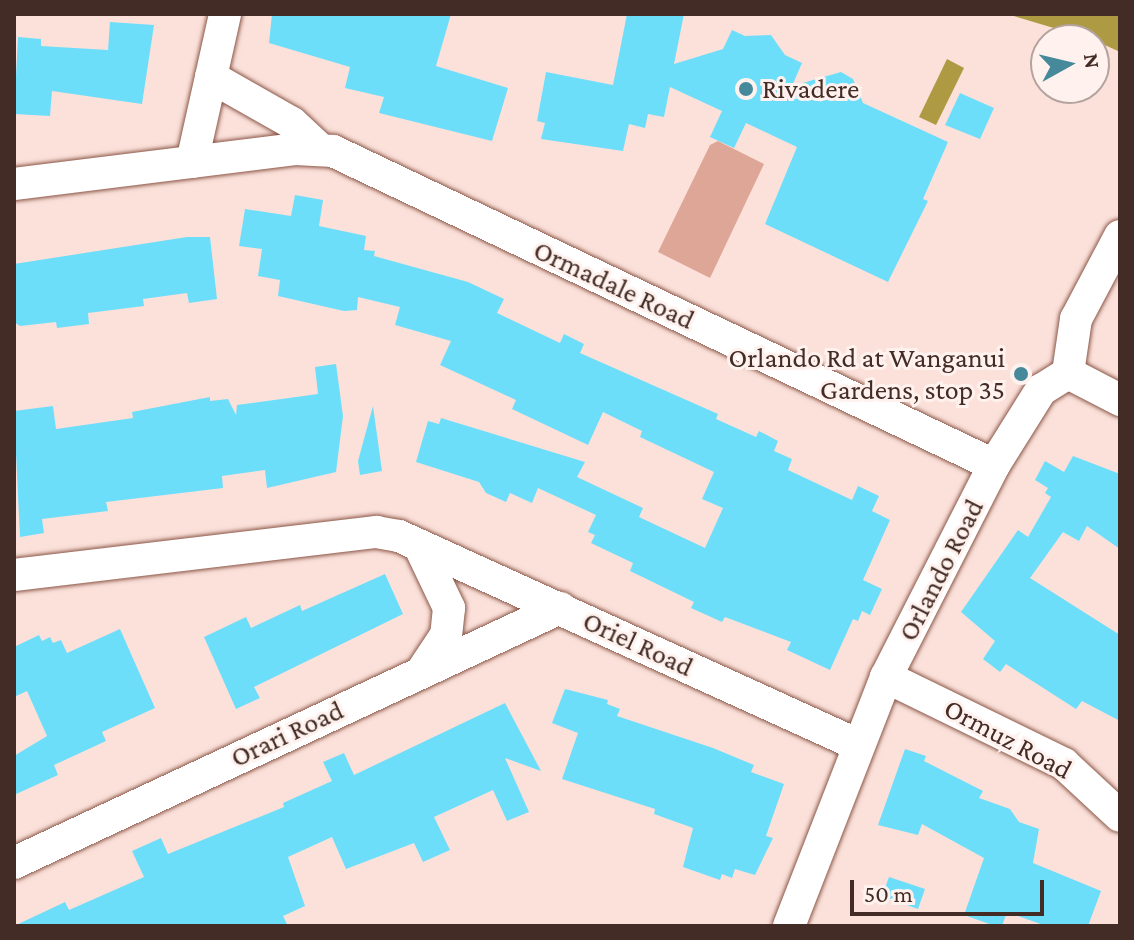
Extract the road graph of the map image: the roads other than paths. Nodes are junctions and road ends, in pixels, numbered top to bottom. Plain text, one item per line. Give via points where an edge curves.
1 (225, 14) edge
2 (211, 77) junction
3 (319, 148) junction
4 (192, 162) junction
5 (14, 184) edge
6 (1120, 236) edge
7 (1068, 373) junction
8 (1120, 400) edge
9 (994, 465) junction
10 (419, 545) junction
11 (14, 575) edge
12 (560, 608) junction
13 (422, 671) junction
14 (886, 677) junction
15 (856, 744) junction
16 (1120, 816) edge
17 (14, 863) edge
18 (789, 926) edge

1 - 2 street
2 - 3 street, Ormadale Road via 292,123
2 - 4 street
3 - 4 street
3 - 9 street, Ormadale Road
4 - 5 street
6 - 7 street via 1076,319
7 - 8 street
7 - 9 street, Orlando Road via 1041,390
9 - 14 street, Orlando Road
10 - 11 street, Oriel Road via 376,532
10 - 12 street, Oriel Road
10 - 13 street via 449,608 446,635
12 - 13 street, Orari Road
12 - 15 street, Oriel Road
13 - 17 street, Orari Road
14 - 15 street, Orlando Road
14 - 16 street, Ormuz Road via 1064,764
15 - 18 street, Orlando Road

